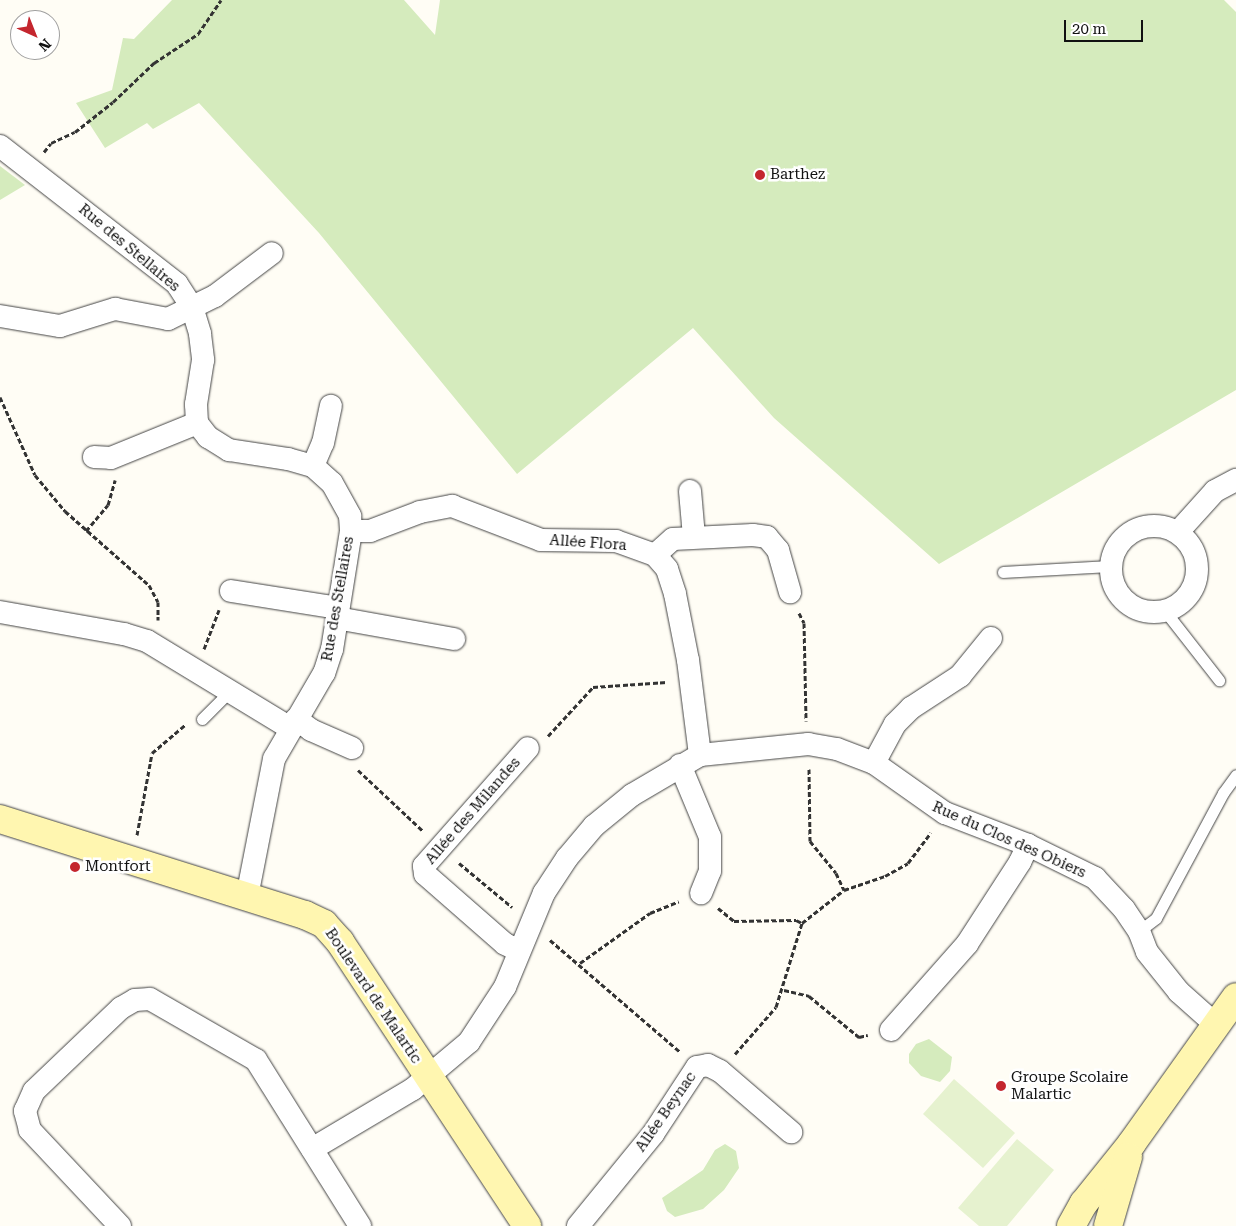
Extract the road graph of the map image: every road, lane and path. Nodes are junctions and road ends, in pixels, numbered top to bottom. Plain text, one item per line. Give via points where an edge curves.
1 (221, 0) edge
2 (0, 146) edge
3 (31, 168) junction
4 (272, 253) dead end
5 (192, 306) junction
6 (0, 316) edge
7 (0, 397) edge
8 (331, 406) dead end
9 (197, 422) junction
10 (102, 457) joint
11 (313, 466) junction
12 (1236, 480) edge
13 (690, 491) dead end
14 (86, 531) junction
15 (351, 531) junction
16 (1178, 532) junction
17 (694, 537) junction
18 (655, 555) junction
19 (1109, 566) junction
20 (1003, 572) dead end
21 (231, 591) joint
22 (790, 592) joint
23 (1165, 611) junction
24 (0, 612) edge
25 (337, 613) junction
26 (992, 638) dead end
27 (454, 639) dead end
28 (147, 641) junction
29 (204, 648) dead end
30 (690, 680) junction
31 (1220, 680) dead end
32 (228, 688) junction
33 (202, 719) joint
34 (293, 723) junction
35 (807, 733) junction
36 (352, 748) dead end
37 (528, 748) joint
38 (700, 755) junction
39 (874, 763) junction
40 (680, 765) junction
41 (1236, 775) edge
42 (945, 813) junction
43 (0, 820) edge
44 (144, 841) dead end
45 (1028, 844) junction
46 (844, 890) junction
47 (701, 893) junction
48 (247, 896) junction
49 (802, 923) junction
50 (1139, 930) junction
51 (519, 951) junction
52 (580, 963) dead end
53 (784, 990) junction
54 (1236, 997) edge
55 (1216, 1025) junction
56 (891, 1030) joint
57 (720, 1071) junction
58 (429, 1078) junction
59 (791, 1132) dead end
60 (1132, 1143) junction
61 (312, 1149) junction
62 (120, 1226) edge
63 (360, 1226) edge
64 (527, 1226) edge
65 (578, 1226) edge
66 (1070, 1226) edge
67 (1108, 1226) edge

1 - 3 path via 198,34 154,63 75,132 51,142
2 - 3 street, Rue des Stellaires
3 - 5 street, Rue des Stellaires via 177,284
4 - 5 street via 214,296
5 - 6 street via 168,319 115,309 60,326
5 - 9 street, Rue des Stellaires via 204,360 196,404
7 - 14 path via 35,475
8 - 11 street via 324,443
9 - 10 street
9 - 11 street, Rue des Stellaires via 208,437 229,450
10 - 14 path via 117,473 108,506
11 - 15 street, Rue des Stellaires via 332,483 342,500 350,516
12 - 16 street via 1215,491
13 - 17 street
14 - 28 path via 149,585 158,602 159,618
15 - 18 street, Allée Flora via 370,531 420,512 452,506 541,540 616,541
15 - 25 street, Rue des Stellaires
16 - 19 street via 1158,526 1136,529 1115,548
16 - 23 street via 1195,554 1195,583 1189,595
17 - 18 street via 673,539
17 - 22 street via 767,538 778,550
18 - 30 street via 667,568 675,594
19 - 20 lane
19 - 23 street via 1116,591 1125,602 1137,609
21 - 25 street
21 - 29 path via 222,601
22 - 35 path via 804,622
23 - 31 lane
24 - 28 street
25 - 27 street
25 - 34 street, Rue des Stellaires via 324,673
26 - 39 street via 960,676 911,708 895,724
28 - 32 street
30 - 37 path via 593,687 544,739
30 - 38 street
32 - 33 lane via 225,696
32 - 34 street
33 - 44 path via 189,722 152,753 136,838
34 - 36 street
34 - 48 street, Rue des Stellaires via 274,759
35 - 38 street, Rue du Clos des Obiers
35 - 39 street, Rue du Clos des Obiers
35 - 46 path via 810,841 836,873
37 - 51 street, Allée des Milandes via 424,866 425,874 505,944
38 - 40 street, Rue du Clos des Obiers
39 - 42 street, Rue du Clos des Obiers
40 - 47 street via 710,837 710,871
40 - 51 street, Rue du Clos des Obiers via 632,794 594,826 544,893
41 - 50 lane via 1223,793 1156,918
42 - 45 street, Rue du Clos des Obiers
42 - 46 path via 908,863 885,876
43 - 48 street, Boulevard de Malartic
45 - 50 street, Rue du Clos des Obiers via 1095,878
45 - 56 street via 1020,862 966,944
46 - 49 path
47 - 49 path via 734,922 796,920
47 - 52 path via 650,913
48 - 58 street, Boulevard de Malartic via 324,924 340,942
49 - 53 path
50 - 55 street, Rue du Clos des Obiers via 1147,952 1179,992
51 - 58 street, Rue du Clos des Obiers via 505,987 469,1042
53 - 56 path via 809,996 858,1036
53 - 57 path via 776,1007
54 - 55 street
55 - 60 street
57 - 59 street, Allée Beynac
57 - 65 street, Allée Beynac via 708,1064 697,1067 653,1134
58 - 61 street, Rue du Clos des Obiers
58 - 64 street, Boulevard de Malartic
60 - 66 street via 1084,1203
60 - 67 street
61 - 62 street via 256,1060 162,1004 150,999 135,1000 121,1008 34,1091 25,1111 30,1130
61 - 63 street

